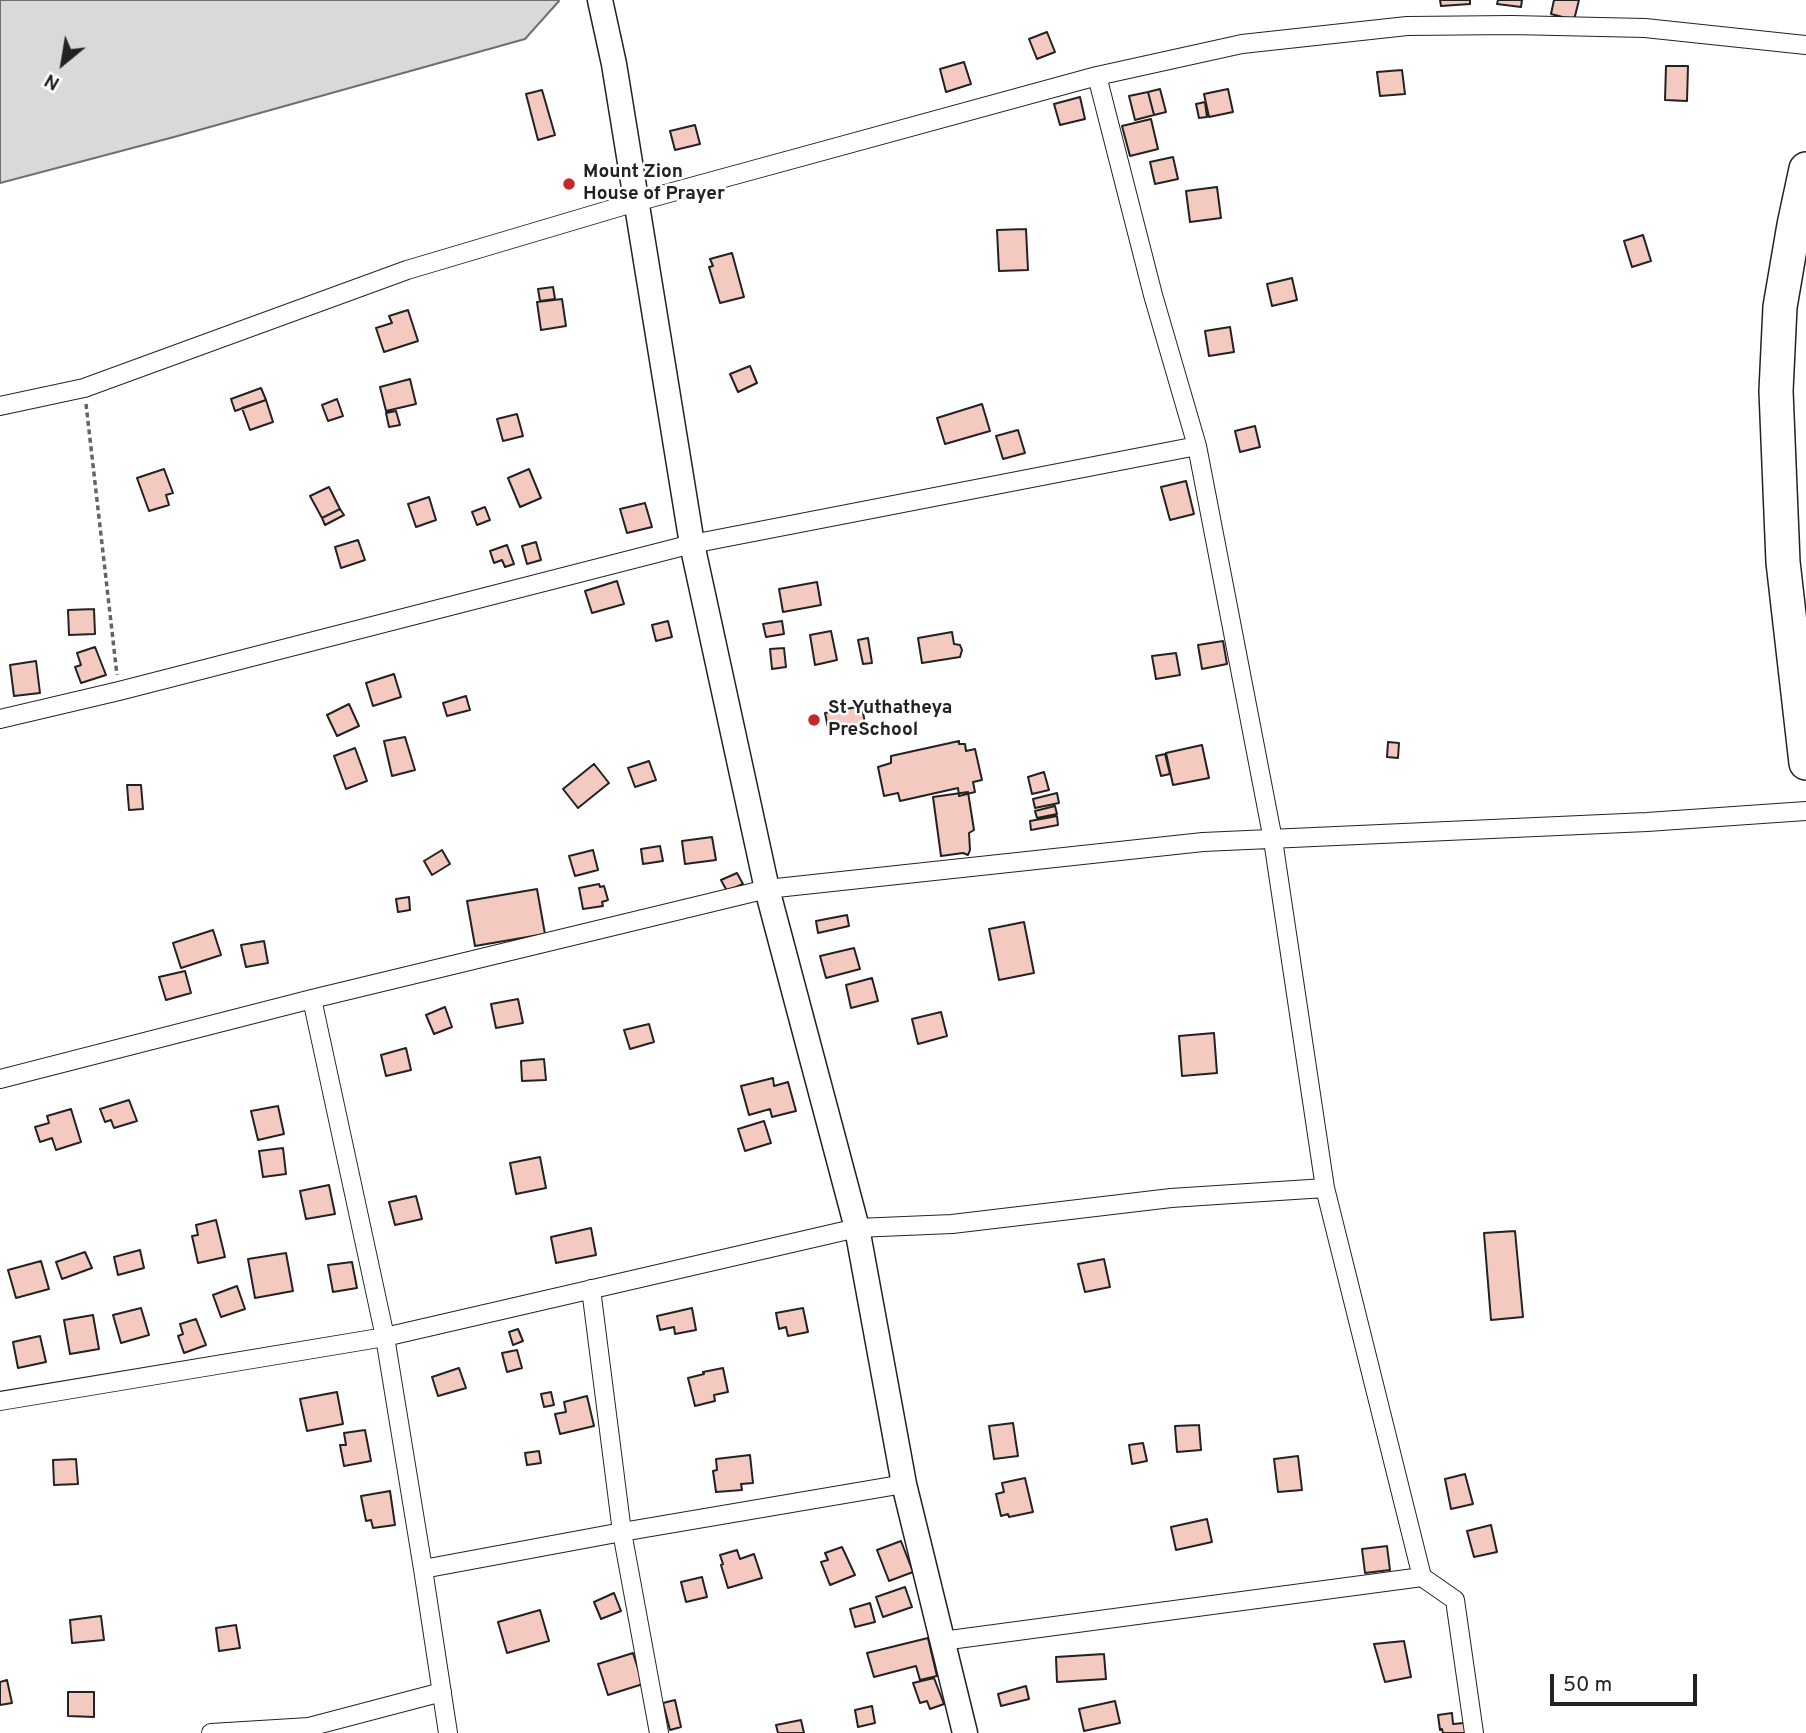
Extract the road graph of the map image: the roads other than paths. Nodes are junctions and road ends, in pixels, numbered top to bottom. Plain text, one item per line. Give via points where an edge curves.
1 (600, 0) edge
2 (1806, 45) edge
3 (1097, 76) junction
4 (1806, 169) edge
5 (636, 202) junction
6 (0, 406) edge
7 (1197, 446) junction
8 (692, 544) junction
9 (0, 719) edge
10 (1806, 763) edge
11 (1806, 811) edge
12 (1273, 840) junction
13 (767, 889) junction
14 (312, 999) junction
15 (0, 1079) edge
16 (1325, 1188) junction
17 (857, 1228) junction
18 (591, 1289) junction
19 (385, 1337) junction
20 (0, 1401) edge
21 (904, 1484) junction
22 (622, 1532) junction
23 (424, 1569) junction
24 (1422, 1577) junction
25 (943, 1641) junction
26 (442, 1692) junction
27 (310, 1730) edge
28 (211, 1733) edge
29 (448, 1733) edge
30 (659, 1733) edge
31 (965, 1733) edge
32 (1474, 1733) edge

1 - 5 street
2 - 3 street via 1644,28 1407,26 1242,44
3 - 5 street
3 - 7 street
4 - 10 highway via 1780,307 1776,391 1783,562
5 - 6 street via 407,270 84,388
5 - 8 street
7 - 8 street
7 - 12 street
8 - 9 street
8 - 13 street
11 - 12 street
12 - 13 street via 1203,842
12 - 16 street
13 - 14 street
13 - 17 street
14 - 15 street
14 - 19 street
16 - 17 street via 1171,1198 952,1224
16 - 24 street
17 - 18 street
17 - 21 street
18 - 19 street
18 - 22 street
19 - 20 street
19 - 23 street
21 - 22 street
21 - 25 street
22 - 23 street
22 - 30 street
23 - 26 street
24 - 25 street
24 - 32 street via 1455,1600
25 - 31 street
26 - 27 street
26 - 29 street
27 - 28 street

